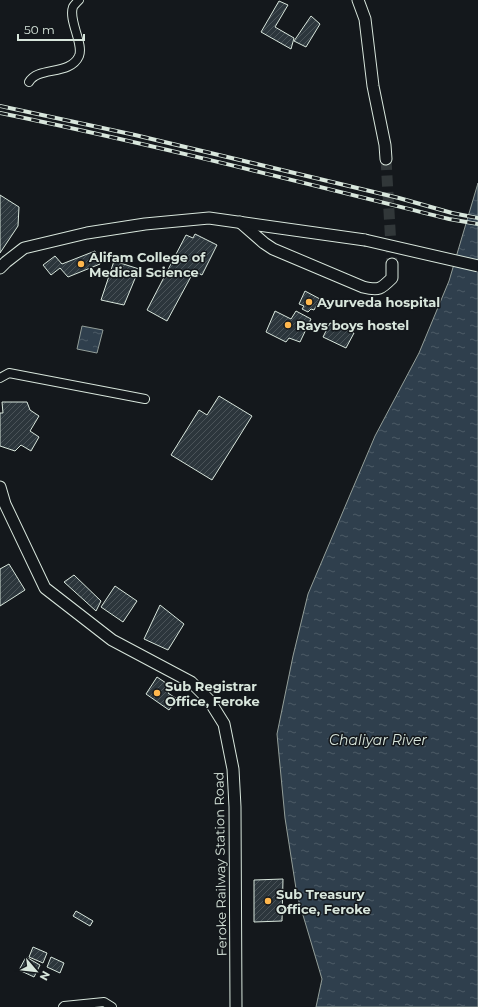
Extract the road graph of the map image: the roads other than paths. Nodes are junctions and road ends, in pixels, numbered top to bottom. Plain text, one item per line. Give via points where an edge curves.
1 (79, 0) edge
2 (358, 0) edge
3 (29, 82) dead end
4 (386, 159) tunnel mouth
5 (240, 222) junction
6 (392, 264) tunnel mouth
7 (2, 265) edge
8 (478, 266) edge
9 (0, 378) edge
10 (145, 398) dead end
11 (0, 486) edge
12 (63, 1007) edge
13 (112, 1007) edge
14 (236, 1007) edge

1 - 3 street via 73,7 72,16 80,50 79,56 70,65 39,74 32,77
2 - 4 main road via 365,19 373,86
5 - 6 main road via 273,249 363,287 383,287 392,278
5 - 7 main road via 209,218 87,233 24,248
5 - 8 main road, bridge via 365,240
9 - 10 street via 8,373
11 - 14 main road, Feroke Railway Station Road via 5,504 45,588 112,640 191,682 209,700 224,724 233,769 235,799
12 - 13 street via 104,1002

